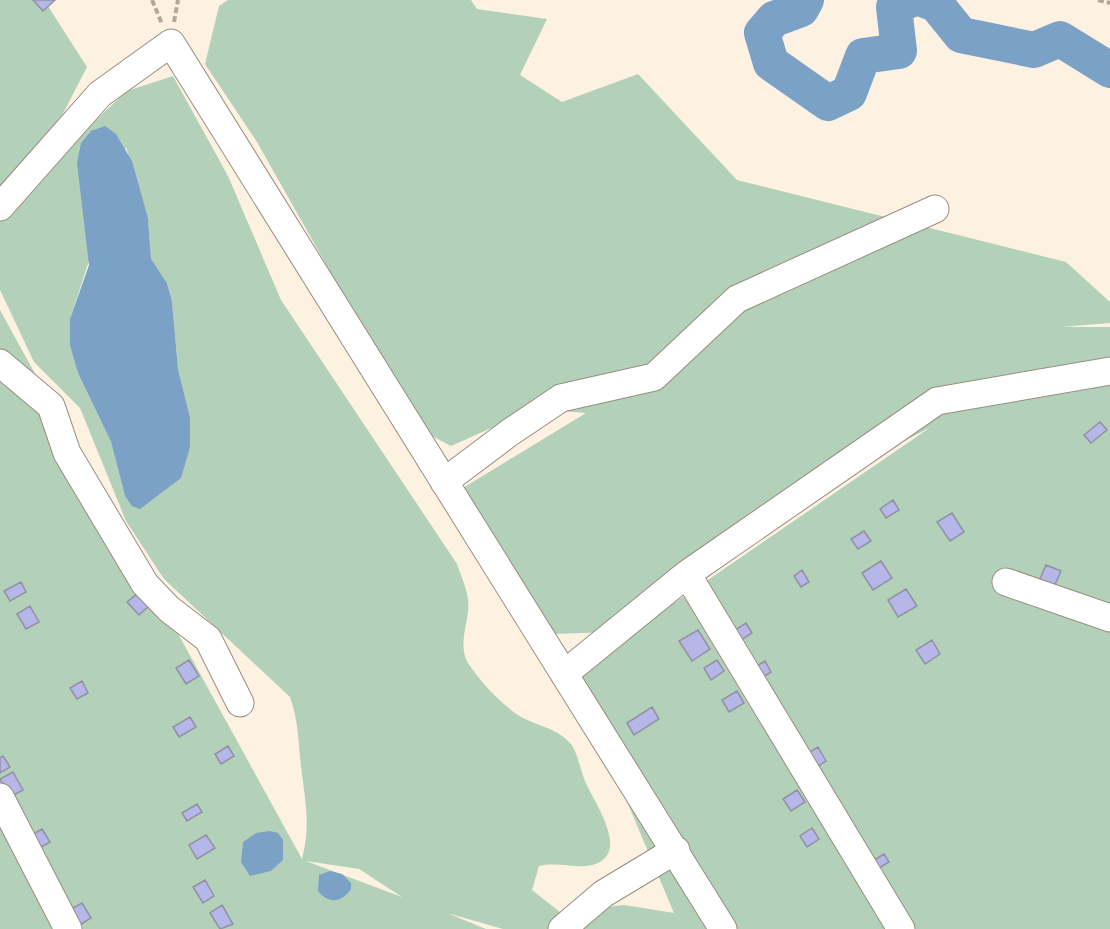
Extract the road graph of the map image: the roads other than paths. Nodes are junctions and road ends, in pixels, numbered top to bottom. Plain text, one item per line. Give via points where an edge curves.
1 (0, 207) edge
2 (935, 209) dead end
3 (0, 363) edge
4 (1110, 370) edge
5 (444, 482) junction
6 (687, 574) junction
7 (1006, 582) dead end
8 (1110, 618) edge
9 (564, 674) junction
10 (240, 703) dead end
11 (0, 797) edge
12 (676, 850) junction
13 (68, 929) edge
14 (562, 929) edge
15 (723, 929) edge
16 (901, 929) edge

1 - 5 street via 100,94 171,44
2 - 5 street via 737,299 654,377 561,398
3 - 10 street via 51,406 67,453 145,584 169,609 208,639
4 - 6 street via 937,401
5 - 9 street
6 - 9 street
6 - 16 street
7 - 8 street
9 - 12 street
11 - 13 street
12 - 14 street via 603,894
12 - 15 street

